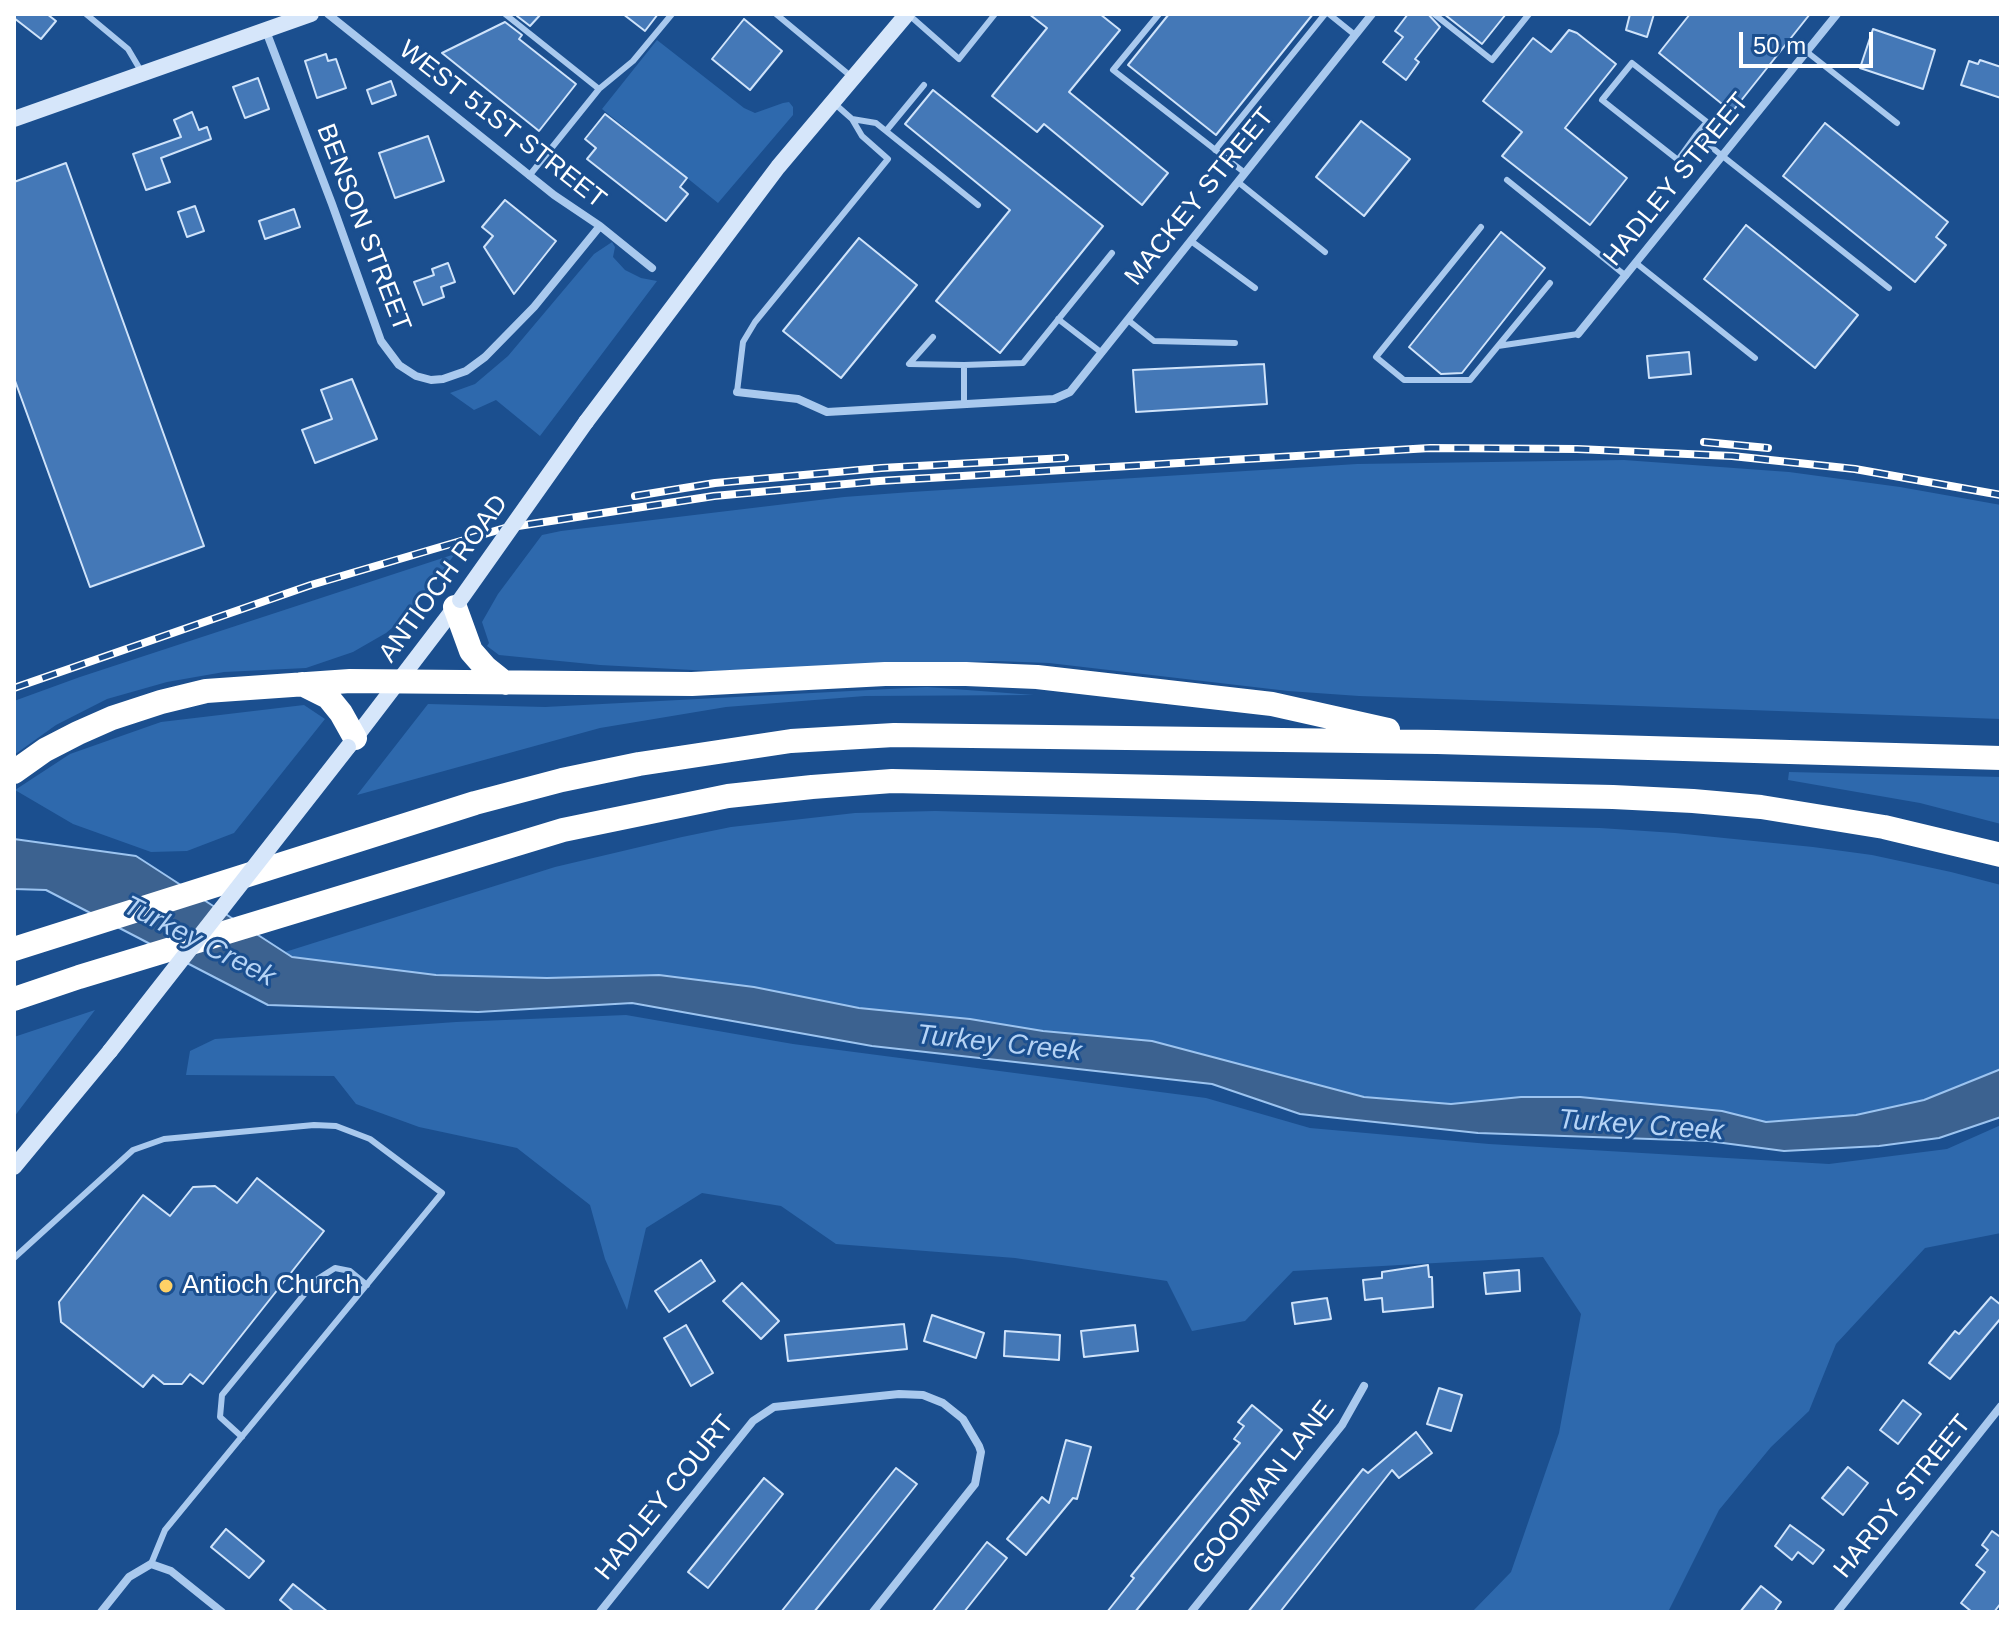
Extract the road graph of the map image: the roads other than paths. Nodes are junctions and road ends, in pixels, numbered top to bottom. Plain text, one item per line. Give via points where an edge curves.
1 (86, 14) edge
2 (311, 14) edge
3 (328, 14) edge
4 (505, 14) edge
5 (672, 14) edge
6 (776, 14) edge
7 (908, 14) edge
8 (995, 14) edge
9 (1159, 14) edge
10 (1327, 14) edge
11 (1372, 14) edge
12 (1434, 14) edge
13 (1529, 14) edge
14 (1837, 14) edge
15 (266, 30) junction
16 (1355, 35) junction
17 (1807, 52) junction
18 (142, 73) junction
19 (853, 78) junction
20 (924, 85) dead end
21 (599, 89) junction
22 (832, 102) junction
23 (14, 119) edge
24 (852, 119) junction
25 (1897, 123) dead end
26 (886, 131) junction
27 (1696, 135) junction
28 (1215, 150) junction
29 (1723, 156) junction
30 (1245, 173) junction
31 (529, 176) junction
32 (1507, 180) dead end
33 (1238, 182) junction
34 (978, 205) dead end
35 (600, 226) junction
36 (1481, 227) dead end
37 (1191, 241) junction
38 (1325, 252) dead end
39 (1112, 253) dead end
40 (1636, 263) junction
41 (652, 268) dead end
42 (1626, 276) junction
43 (1550, 283) dead end
44 (1255, 288) dead end
45 (1889, 288) dead end
46 (1058, 319) junction
47 (1128, 320) junction
48 (1578, 334) joint
49 (933, 337) dead end
50 (1235, 343) dead end
51 (1498, 346) junction
52 (1102, 353) junction
53 (1755, 358) dead end
54 (964, 365) junction
55 (737, 392) joint
56 (964, 404) junction
57 (457, 604) junction
58 (399, 682) junction
59 (505, 683) junction
60 (302, 684) junction
61 (352, 742) junction
62 (1437, 742) junction
63 (2001, 758) edge
64 (14, 771) edge
65 (2001, 855) edge
66 (14, 949) edge
67 (14, 999) edge
68 (14, 1167) edge
69 (14, 1258) edge
70 (367, 1285) junction
71 (1364, 1386) dead end
72 (2001, 1406) edge
73 (242, 1437) junction
74 (151, 1564) junction
75 (101, 1612) edge
76 (222, 1612) edge
77 (600, 1612) edge
78 (873, 1612) edge
79 (1191, 1612) edge
80 (1837, 1612) edge

1 - 18 lane via 128,49
2 - 15 main road
3 - 31 street, WEST 51ST STREET
4 - 21 lane
5 - 21 lane via 633,61
6 - 19 lane
7 - 8 lane via 959,59
7 - 19 main road, ANTIOCH ROAD
9 - 28 lane via 1113,70
10 - 16 lane
10 - 28 lane
11 - 16 street, MACKEY STREET
12 - 13 lane via 1492,60
14 - 17 street, HADLEY STREET
15 - 18 main road
15 - 35 street, BENSON STREET via 381,341 399,365 416,376 443,379 485,357
16 - 30 street, MACKEY STREET
17 - 25 lane
17 - 29 street, HADLEY STREET
18 - 23 main road
19 - 22 main road, ANTIOCH ROAD
20 - 26 lane
21 - 31 lane
22 - 24 lane
22 - 57 main road, ANTIOCH ROAD, bridge via 586,422
24 - 26 lane via 876,123
24 - 55 lane via 888,159 755,322 743,342
26 - 34 lane
27 - 27 lane via 1707,122 1632,63 1602,100 1678,160
27 - 29 lane
28 - 30 lane
29 - 40 street, HADLEY STREET
29 - 45 lane
30 - 33 street, MACKEY STREET
31 - 35 street, WEST 51ST STREET
32 - 42 lane
33 - 37 street, MACKEY STREET
33 - 38 lane
35 - 41 street, WEST 51ST STREET
36 - 51 lane via 1376,357 1404,380 1470,380
37 - 44 lane
37 - 47 street, MACKEY STREET
39 - 46 lane
40 - 42 street, HADLEY STREET
40 - 53 lane
42 - 48 street, HADLEY STREET
43 - 51 lane
46 - 52 lane
46 - 54 lane via 1023,363
47 - 50 lane via 1154,341
47 - 52 street, MACKEY STREET
48 - 51 lane
49 - 54 lane via 909,364
52 - 56 street, MACKEY STREET via 1070,392 1054,399
54 - 56 lane
55 - 56 street via 798,399 827,412
57 - 58 main road, ANTIOCH ROAD
57 - 59 highway via 471,651
58 - 59 highway
58 - 60 highway
58 - 61 main road, ANTIOCH ROAD
59 - 62 highway via 692,684 898,674 1037,677 1272,704
60 - 61 highway via 328,697
60 - 64 highway via 206,691 161,702 78,733
61 - 68 main road, ANTIOCH ROAD, bridge
62 - 63 highway
62 - 66 highway, bridge via 894,735 720,750 562,780
65 - 67 highway, bridge via 1884,827 1693,801 892,781 728,796 632,813 491,850
69 - 70 lane via 133,1150 147,1144 336,1126 370,1139 442,1193
70 - 73 lane
70 - 73 lane via 350,1271 335,1268 316,1280 222,1395 220,1417
71 - 79 street, GOODMAN LANE via 1342,1425
72 - 80 street, HARDY STREET
73 - 74 lane via 165,1530
74 - 75 street via 129,1577
74 - 76 street via 171,1571
77 - 78 street, HADLEY COURT via 753,1421 774,1407 923,1395 963,1419 979,1446 975,1484

